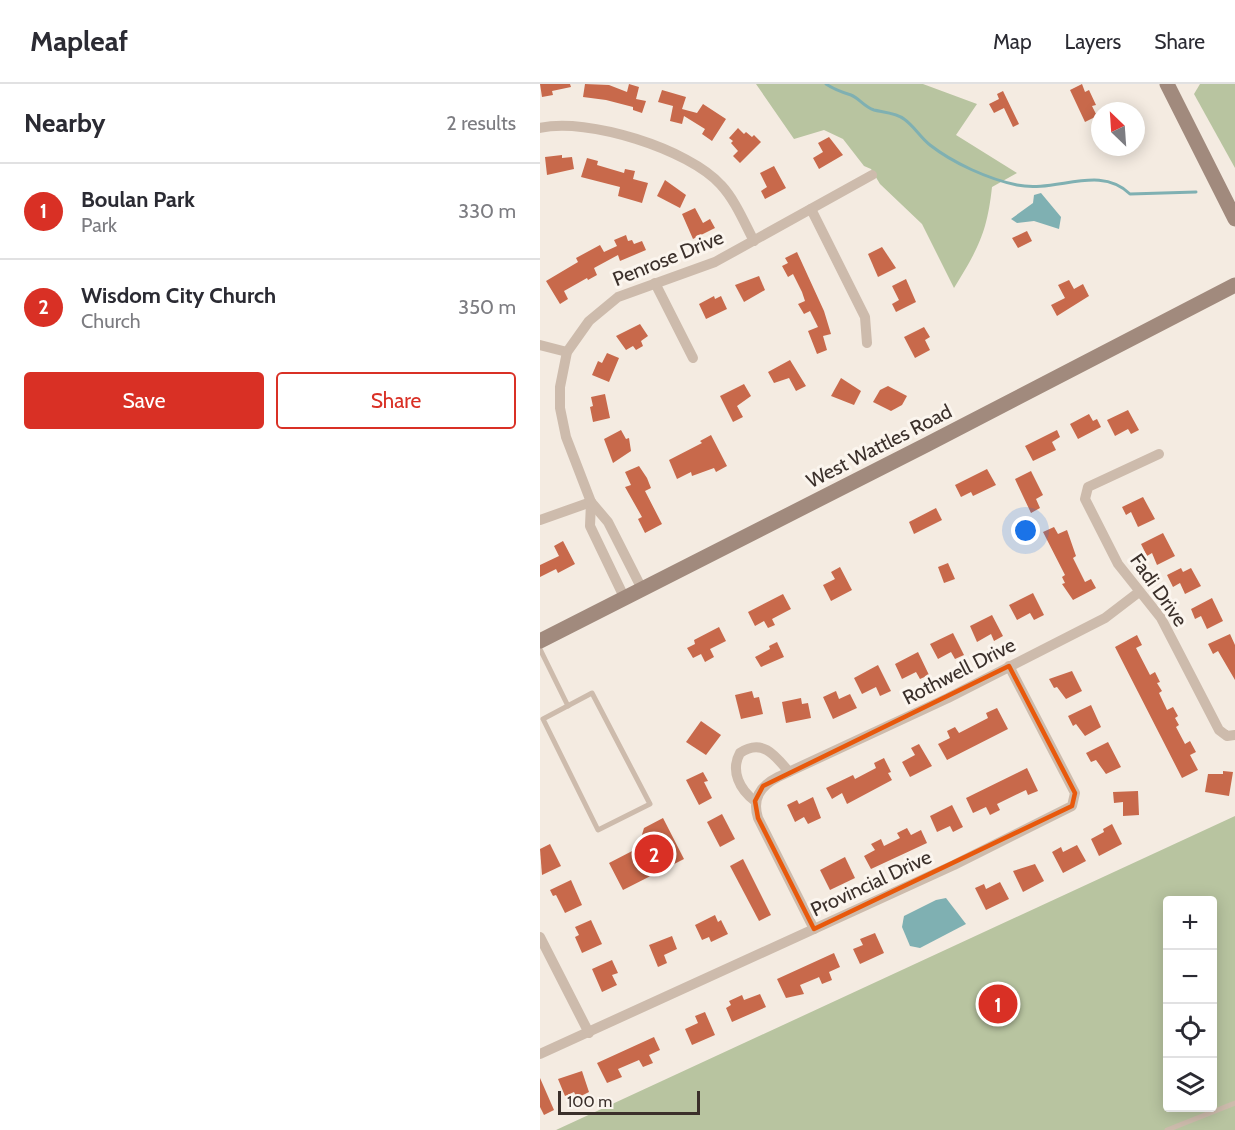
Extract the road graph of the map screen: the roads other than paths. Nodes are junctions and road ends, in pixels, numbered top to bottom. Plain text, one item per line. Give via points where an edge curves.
1 (1167, 84) edge
2 (540, 128) edge
3 (872, 175) dead end
4 (811, 208) junction
5 (1235, 219) edge
6 (754, 241) junction
7 (655, 283) junction
8 (1235, 285) edge
9 (867, 343) dead end
10 (540, 345) edge
11 (567, 352) junction
12 (693, 358) dead end
13 (1159, 454) dead end
14 (591, 502) junction
15 (540, 520) edge
16 (642, 589) junction
17 (1138, 592) junction
18 (625, 599) junction
19 (540, 641) edge
20 (540, 649) edge
21 (1009, 666) junction
22 (568, 706) junction
23 (1234, 736) edge
24 (789, 772) junction
25 (755, 801) junction
26 (814, 929) junction
27 (540, 937) edge
28 (589, 1033) junction
29 (540, 1054) edge
30 (1235, 1103) edge
31 (1167, 1130) edge

1 - 5 street
2 - 6 street via 586,126 690,160 721,184
3 - 4 street, Penrose Drive
4 - 6 street, Penrose Drive
4 - 9 street via 865,317
6 - 7 street, Penrose Drive via 701,268
7 - 11 street, Penrose Drive via 628,291 603,308
7 - 12 street
8 - 16 street, West Wattles Road
10 - 11 street
11 - 14 street, Penrose Drive via 560,387 562,426
13 - 17 street, Fadi Drive via 1088,488 1085,494 1118,564
14 - 15 street
14 - 16 street, Penrose Drive via 608,522
14 - 18 street, Penrose Drive via 590,526
16 - 18 street, West Wattles Road
17 - 21 street, Rothwell Drive via 1105,618
17 - 23 street, Fadi Drive via 1161,618 1219,730
18 - 19 street, West Wattles Road
20 - 22 lane
21 - 24 street, Rothwell Drive
21 - 26 street, Provincial Drive via 1075,793 1072,806
22 - 22 lane via 543,719 598,830 650,804 592,693
24 - 25 street, Rothwell Drive via 768,781
24 - 25 street via 763,747 754,746 740,753 735,766 737,777
25 - 26 street via 758,819
26 - 28 street, Provincial Drive
27 - 28 street
28 - 29 street, Provincial Drive
30 - 31 lane

